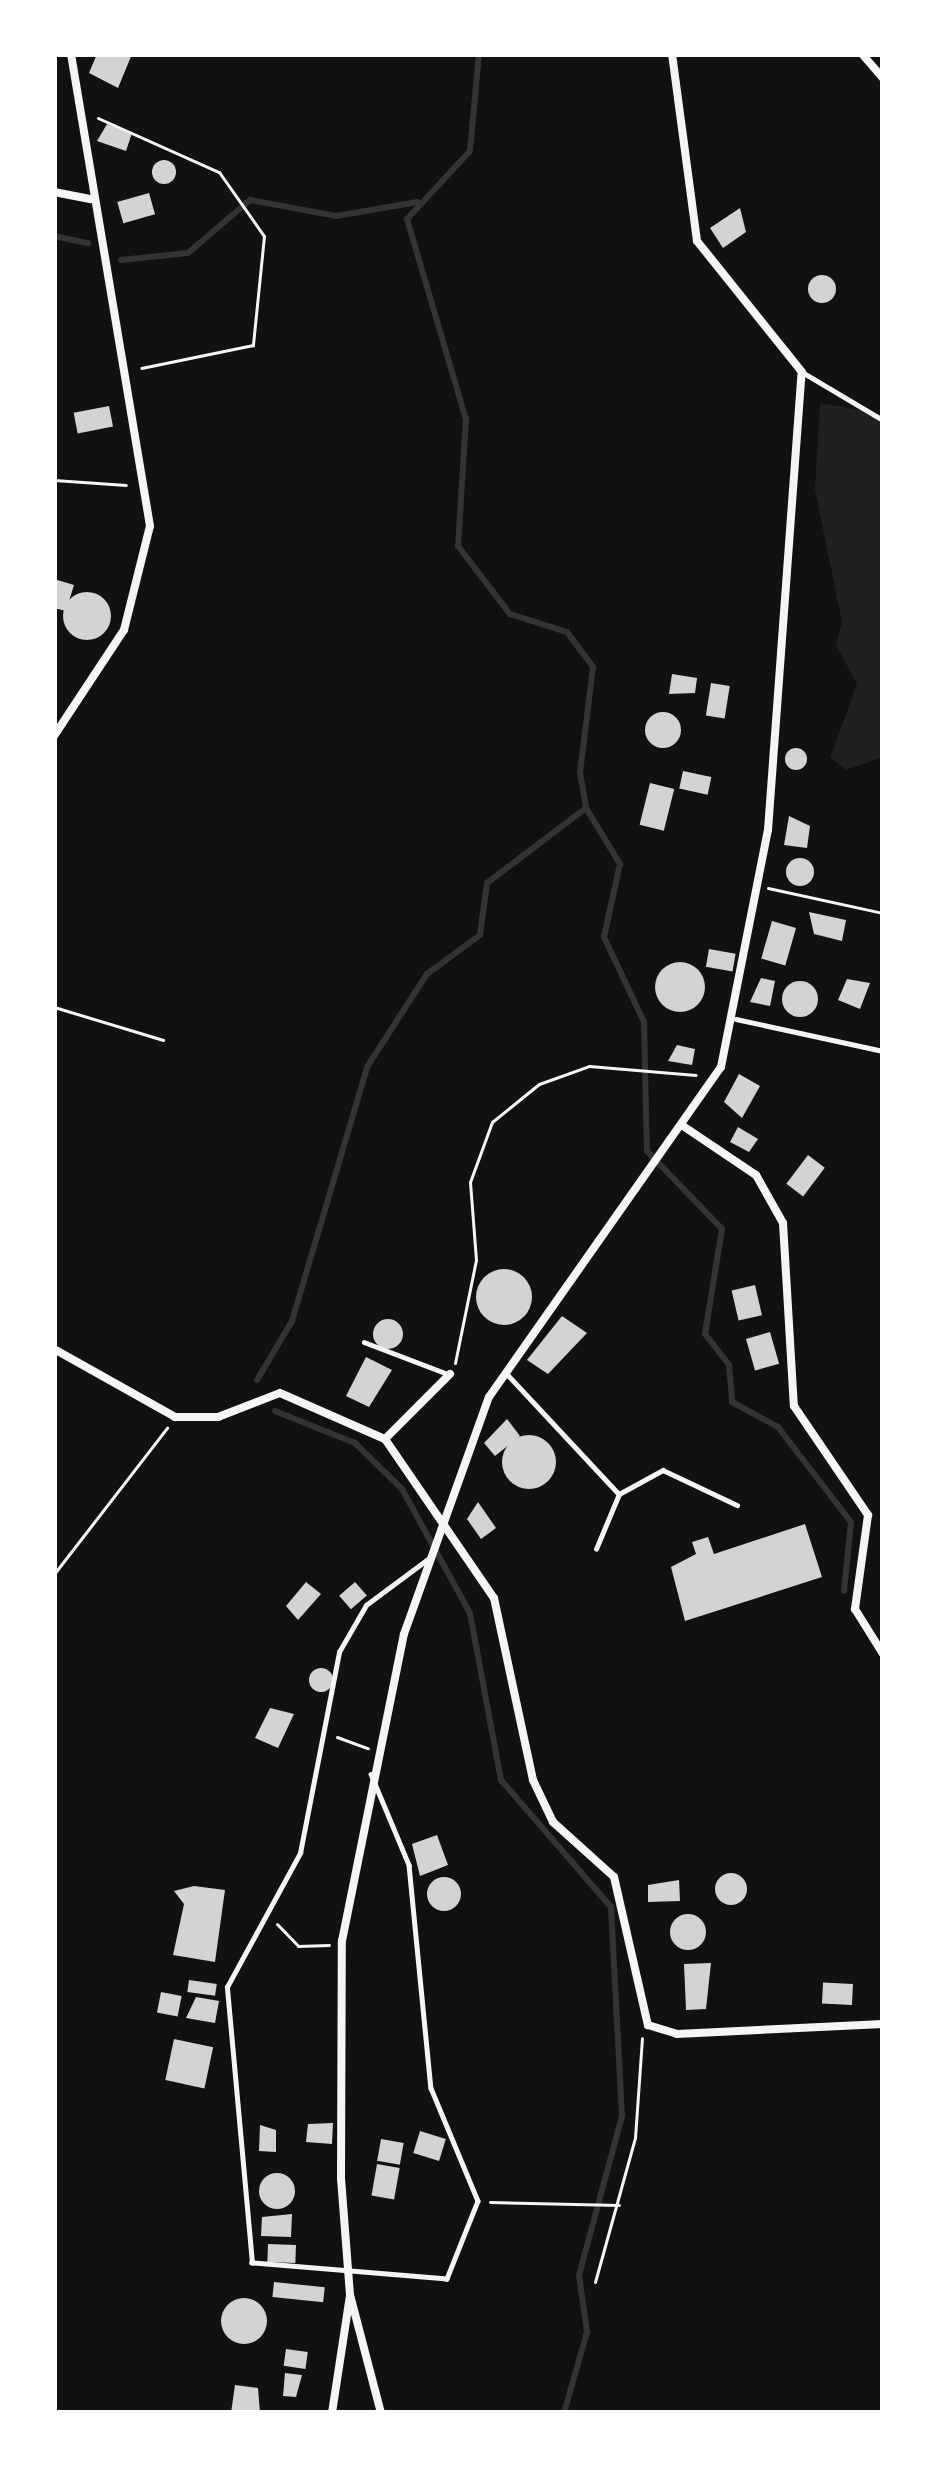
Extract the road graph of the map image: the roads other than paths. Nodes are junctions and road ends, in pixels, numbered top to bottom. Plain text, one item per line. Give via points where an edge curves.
1 (71, 54) edge
2 (672, 54) edge
3 (862, 54) edge
4 (883, 78) edge
5 (54, 192) edge
6 (91, 199) junction
7 (802, 372) junction
8 (883, 420) edge
9 (54, 736) edge
10 (736, 1019) junction
11 (883, 1051) edge
12 (683, 1126) junction
13 (364, 1342) dead end
14 (54, 1349) edge
15 (504, 1371) junction
16 (450, 1374) joint
17 (385, 1439) junction
18 (619, 1494) junction
19 (736, 1504) dead end
20 (442, 1515) junction
21 (596, 1549) dead end
22 (428, 1559) junction
23 (883, 1654) edge
24 (371, 1774) junction
25 (883, 2024) edge
26 (352, 2272) junction
27 (350, 2295) junction
28 (332, 2413) edge
29 (381, 2413) edge

1 - 6 street
2 - 7 street via 697,241
3 - 4 street
5 - 6 street
6 - 9 street via 146,486 138,597
7 - 8 lane
7 - 10 street via 760,886
10 - 11 lane
10 - 12 street via 715,1079
12 - 15 street
12 - 23 street via 756,1175 783,1223 794,1406 868,1515 855,1610
13 - 16 lane
14 - 17 street via 176,1418 218,1417 280,1393
15 - 18 lane
15 - 20 street
16 - 17 street
17 - 20 street
18 - 19 lane via 662,1470
18 - 21 lane
20 - 22 street
20 - 25 street via 494,1598 542,1803 626,1904 648,2025 677,2035
22 - 24 street
22 - 26 lane via 366,1605 339,1652 300,1853 272,1917 227,1987 251,2264
24 - 26 street via 342,1941 341,2179
24 - 26 lane via 409,1865 430,2088 478,2201 447,2279
26 - 27 street
27 - 28 street
27 - 29 street

